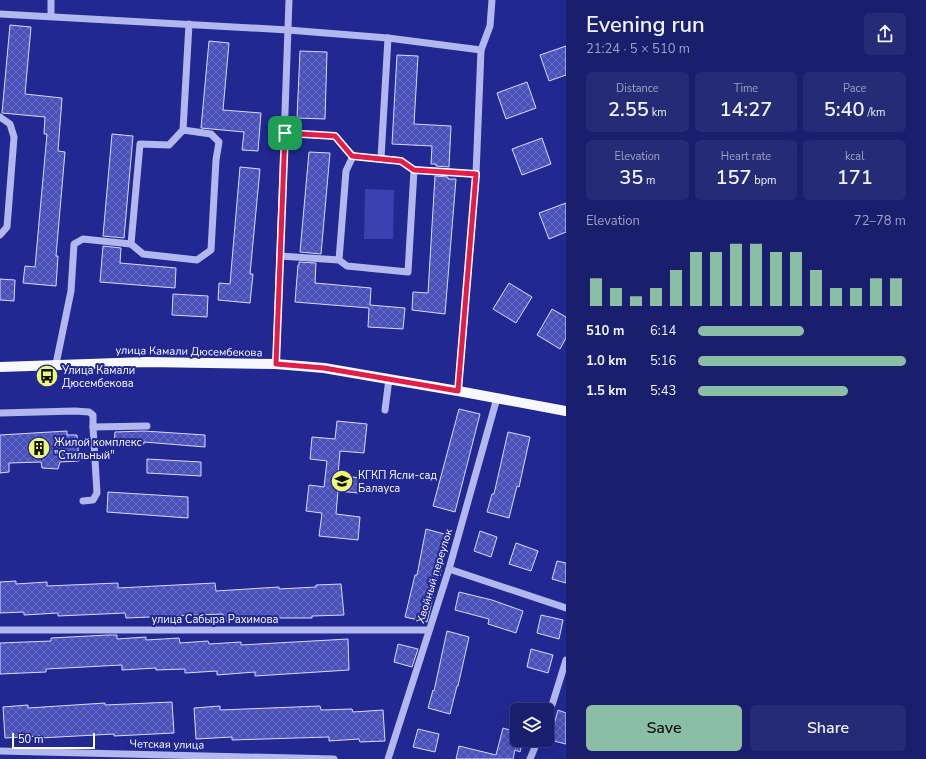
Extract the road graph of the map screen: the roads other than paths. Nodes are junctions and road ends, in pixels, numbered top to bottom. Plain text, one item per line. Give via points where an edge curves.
1 (51, 0) edge
2 (289, 0) edge
3 (492, 0) edge
4 (0, 14) edge
5 (51, 16) junction
6 (189, 24) junction
7 (288, 30) junction
8 (388, 38) junction
9 (481, 50) junction
10 (0, 116) edge
11 (183, 130) junction
12 (285, 133) junction
13 (352, 156) junction
14 (381, 158) junction
15 (414, 170) junction
16 (476, 174) junction
17 (0, 235) edge
18 (131, 244) junction
19 (280, 256) junction
20 (339, 260) junction
21 (56, 364) junction
22 (276, 364) junction
23 (0, 367) edge
24 (389, 379) junction
25 (458, 391) junction
26 (497, 398) junction
27 (384, 410) dead end
28 (566, 411) edge
29 (0, 413) edge
30 (147, 426) dead end
31 (93, 427) junction
32 (83, 501) dead end
33 (449, 569) junction
34 (566, 608) edge
35 (0, 630) edge
36 (429, 630) junction
37 (566, 660) edge
38 (553, 703) edge
39 (535, 747) edge
40 (0, 751) edge
41 (334, 759) edge
42 (388, 759) edge
43 (530, 759) edge

1 - 5 street
2 - 7 street
3 - 9 street via 490,26
4 - 5 street
5 - 6 street
6 - 7 street
6 - 11 street
7 - 8 street
7 - 12 street
8 - 9 street
8 - 14 street
9 - 16 street
10 - 17 street via 10,124 14,137 7,228
11 - 18 street via 169,145 140,144
11 - 18 street via 211,134 219,142 211,250 197,260 143,254
12 - 13 street via 335,136
12 - 19 street
13 - 14 street
13 - 20 street via 346,171
14 - 15 street via 401,161
15 - 16 street
15 - 20 street via 408,272 347,266
16 - 25 street
18 - 21 street via 82,239 74,244 70,292
19 - 20 street
19 - 22 street
21 - 22 main road, улица Камали Дюсембекова
21 - 23 main road, улица Камали Дюсембекова
22 - 24 main road, улица Камали Дюсембекова via 324,368
24 - 25 main road, улица Камали Дюсембекова
24 - 27 street
25 - 26 main road, улица Камали Дюсембекова
26 - 28 main road, улица Камали Дюсембекова
26 - 33 street, Хвойный переулок
29 - 31 street via 89,412 93,415
30 - 31 street
31 - 32 street via 97,493 93,500
33 - 34 street
33 - 36 street, Хвойный переулок
35 - 36 street, улица Сабыра Рахимова
36 - 42 street, Хвойный переулок
37 - 38 street
39 - 43 street
40 - 41 street, Четская улица

